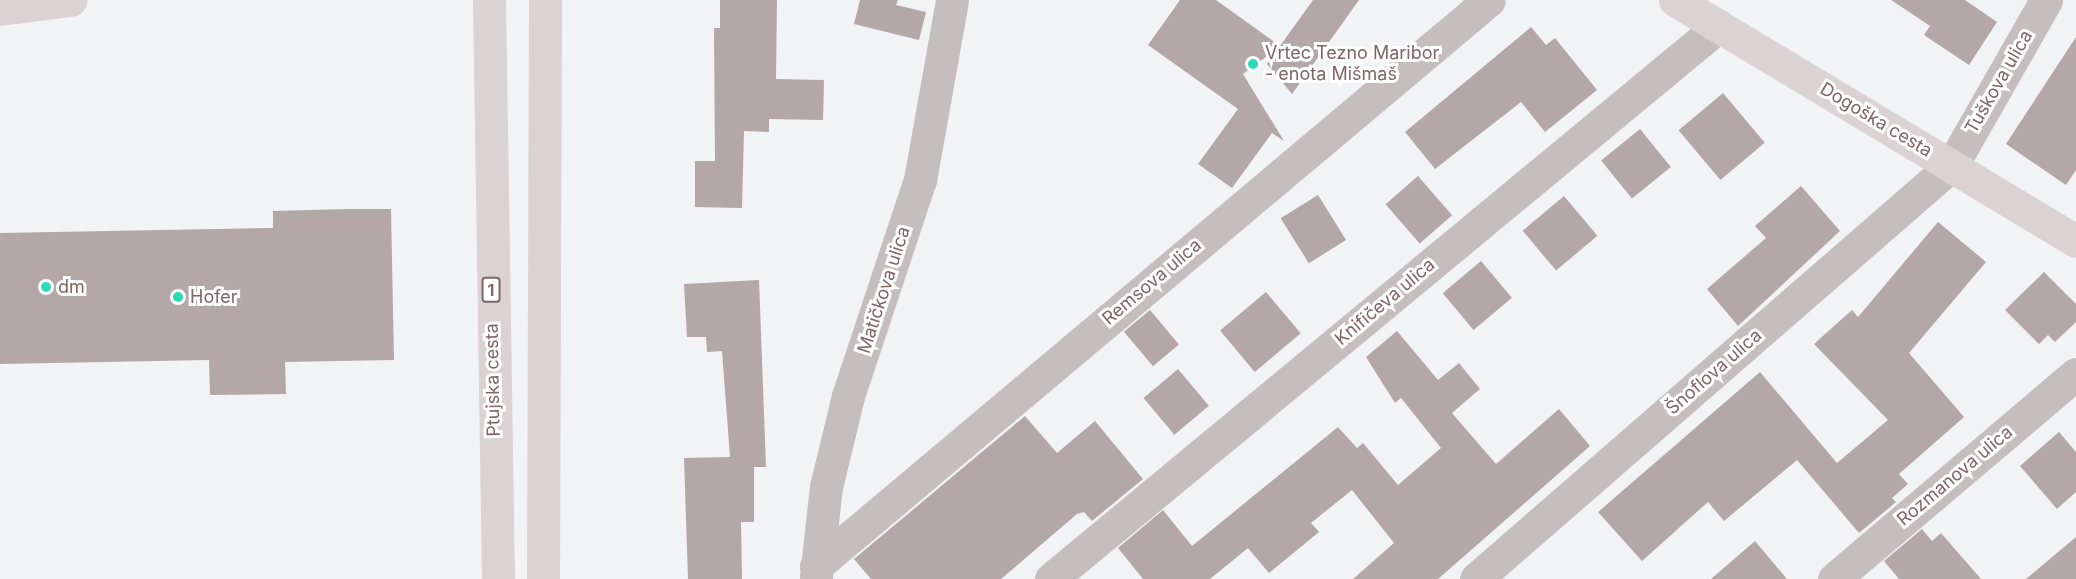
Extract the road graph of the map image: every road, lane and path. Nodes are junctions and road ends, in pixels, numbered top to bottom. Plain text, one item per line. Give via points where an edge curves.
1 (70, 0) edge
2 (489, 0) edge
3 (545, 0) edge
4 (952, 0) edge
5 (1489, 0) edge
6 (1675, 0) edge
7 (2046, 0) edge
8 (7, 9) edge
9 (1719, 26) junction
10 (1952, 165) junction
11 (2076, 241) edge
12 (2076, 374) edge
13 (816, 573) edge
14 (498, 579) edge
15 (543, 579) edge
16 (1051, 579) edge
17 (1476, 579) edge
18 (1834, 579) edge

1 - 8 main road
2 - 14 main road, Ptujska cesta / 1
3 - 15 main road
4 - 13 street, Matičkova ulica via 920,180 848,396 826,487
5 - 13 street, Remsova ulica
6 - 9 main road, Dogoška cesta
7 - 10 street, Tuškova ulica
9 - 10 main road, Dogoška cesta
9 - 16 street, Knifičeva ulica
10 - 11 main road, Dogoška cesta
10 - 17 street, Šnoflova ulica
12 - 18 street, Rozmanova ulica

